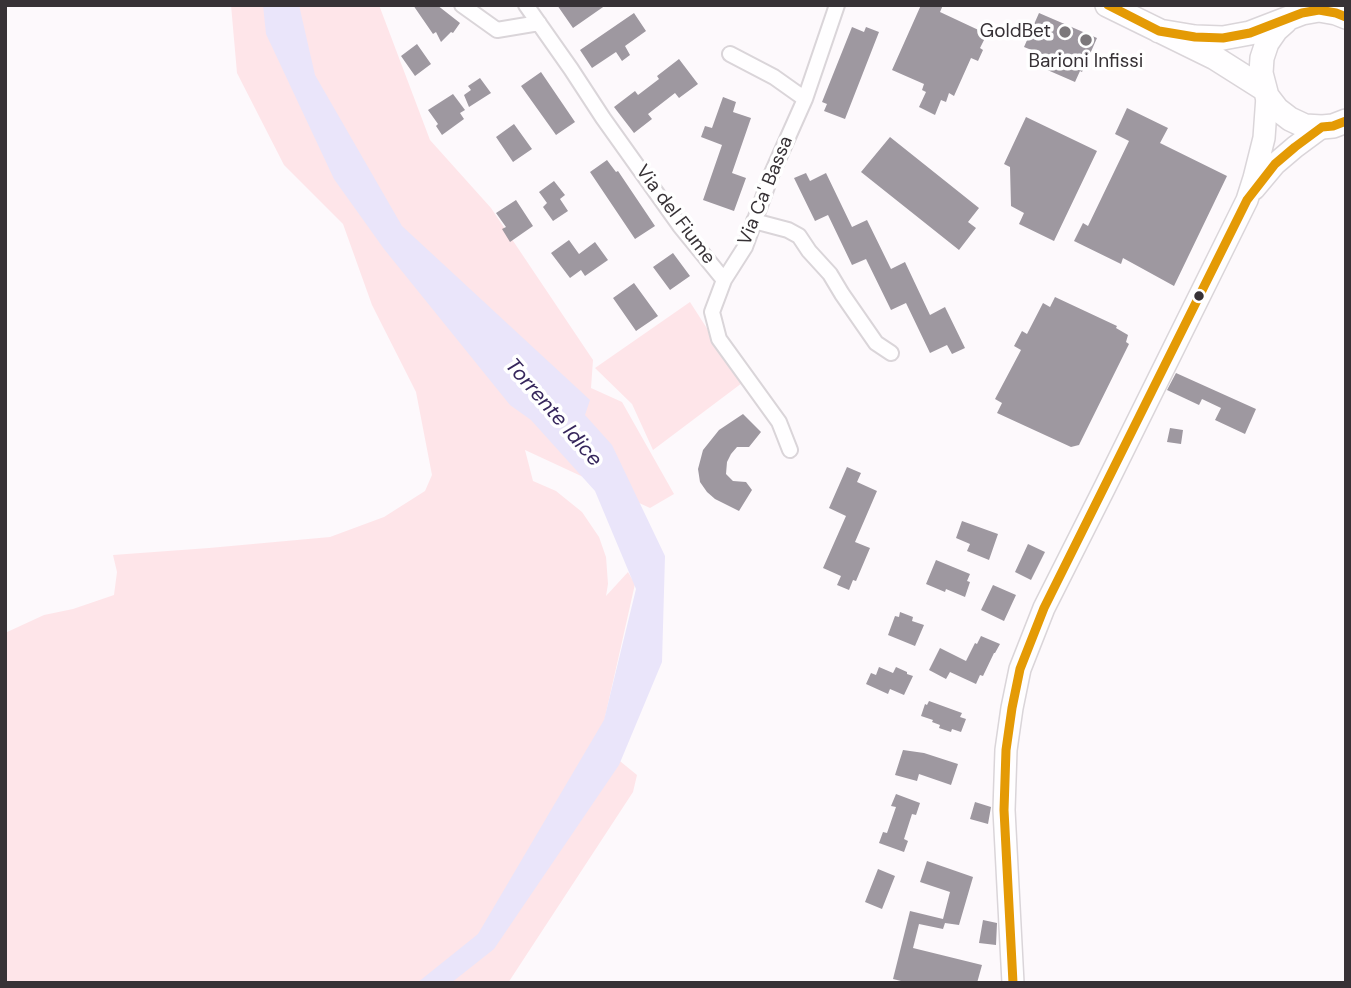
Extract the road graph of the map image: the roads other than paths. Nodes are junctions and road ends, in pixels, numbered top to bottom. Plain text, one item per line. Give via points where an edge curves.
1 (526, 5) edge
2 (837, 5) edge
3 (1107, 5) edge
4 (472, 8) edge
5 (1302, 13) edge
6 (1346, 17) edge
7 (539, 23) junction
8 (1159, 31) junction
9 (730, 54) dead end
10 (1266, 92) junction
11 (805, 99) junction
12 (1336, 126) edge
13 (1247, 200) junction
14 (754, 221) junction
15 (724, 280) junction
16 (891, 353) dead end
17 (790, 450) dead end
18 (1013, 983) edge

1 - 7 street, Via del Fiume
2 - 11 street, Via Ca' Bassa
3 - 8 main road
4 - 7 street via 497,30
5 - 6 main road via 1319,10
5 - 8 main road via 1223,38
5 - 10 main road via 1276,30 1267,43 1261,73
7 - 15 street, Via del Fiume via 680,226
8 - 10 main road via 1215,58
9 - 11 street
10 - 12 main road via 1290,120 1305,126
10 - 13 main road via 1265,130
11 - 14 street, Via Ca' Bassa
12 - 13 main road via 1275,164
13 - 18 main road via 1044,608 1020,669 1006,750
14 - 15 street, Via Ca' Bassa via 745,247
14 - 16 street via 799,236 876,344
15 - 17 street, Via del Fiume via 712,312 719,339 779,422

